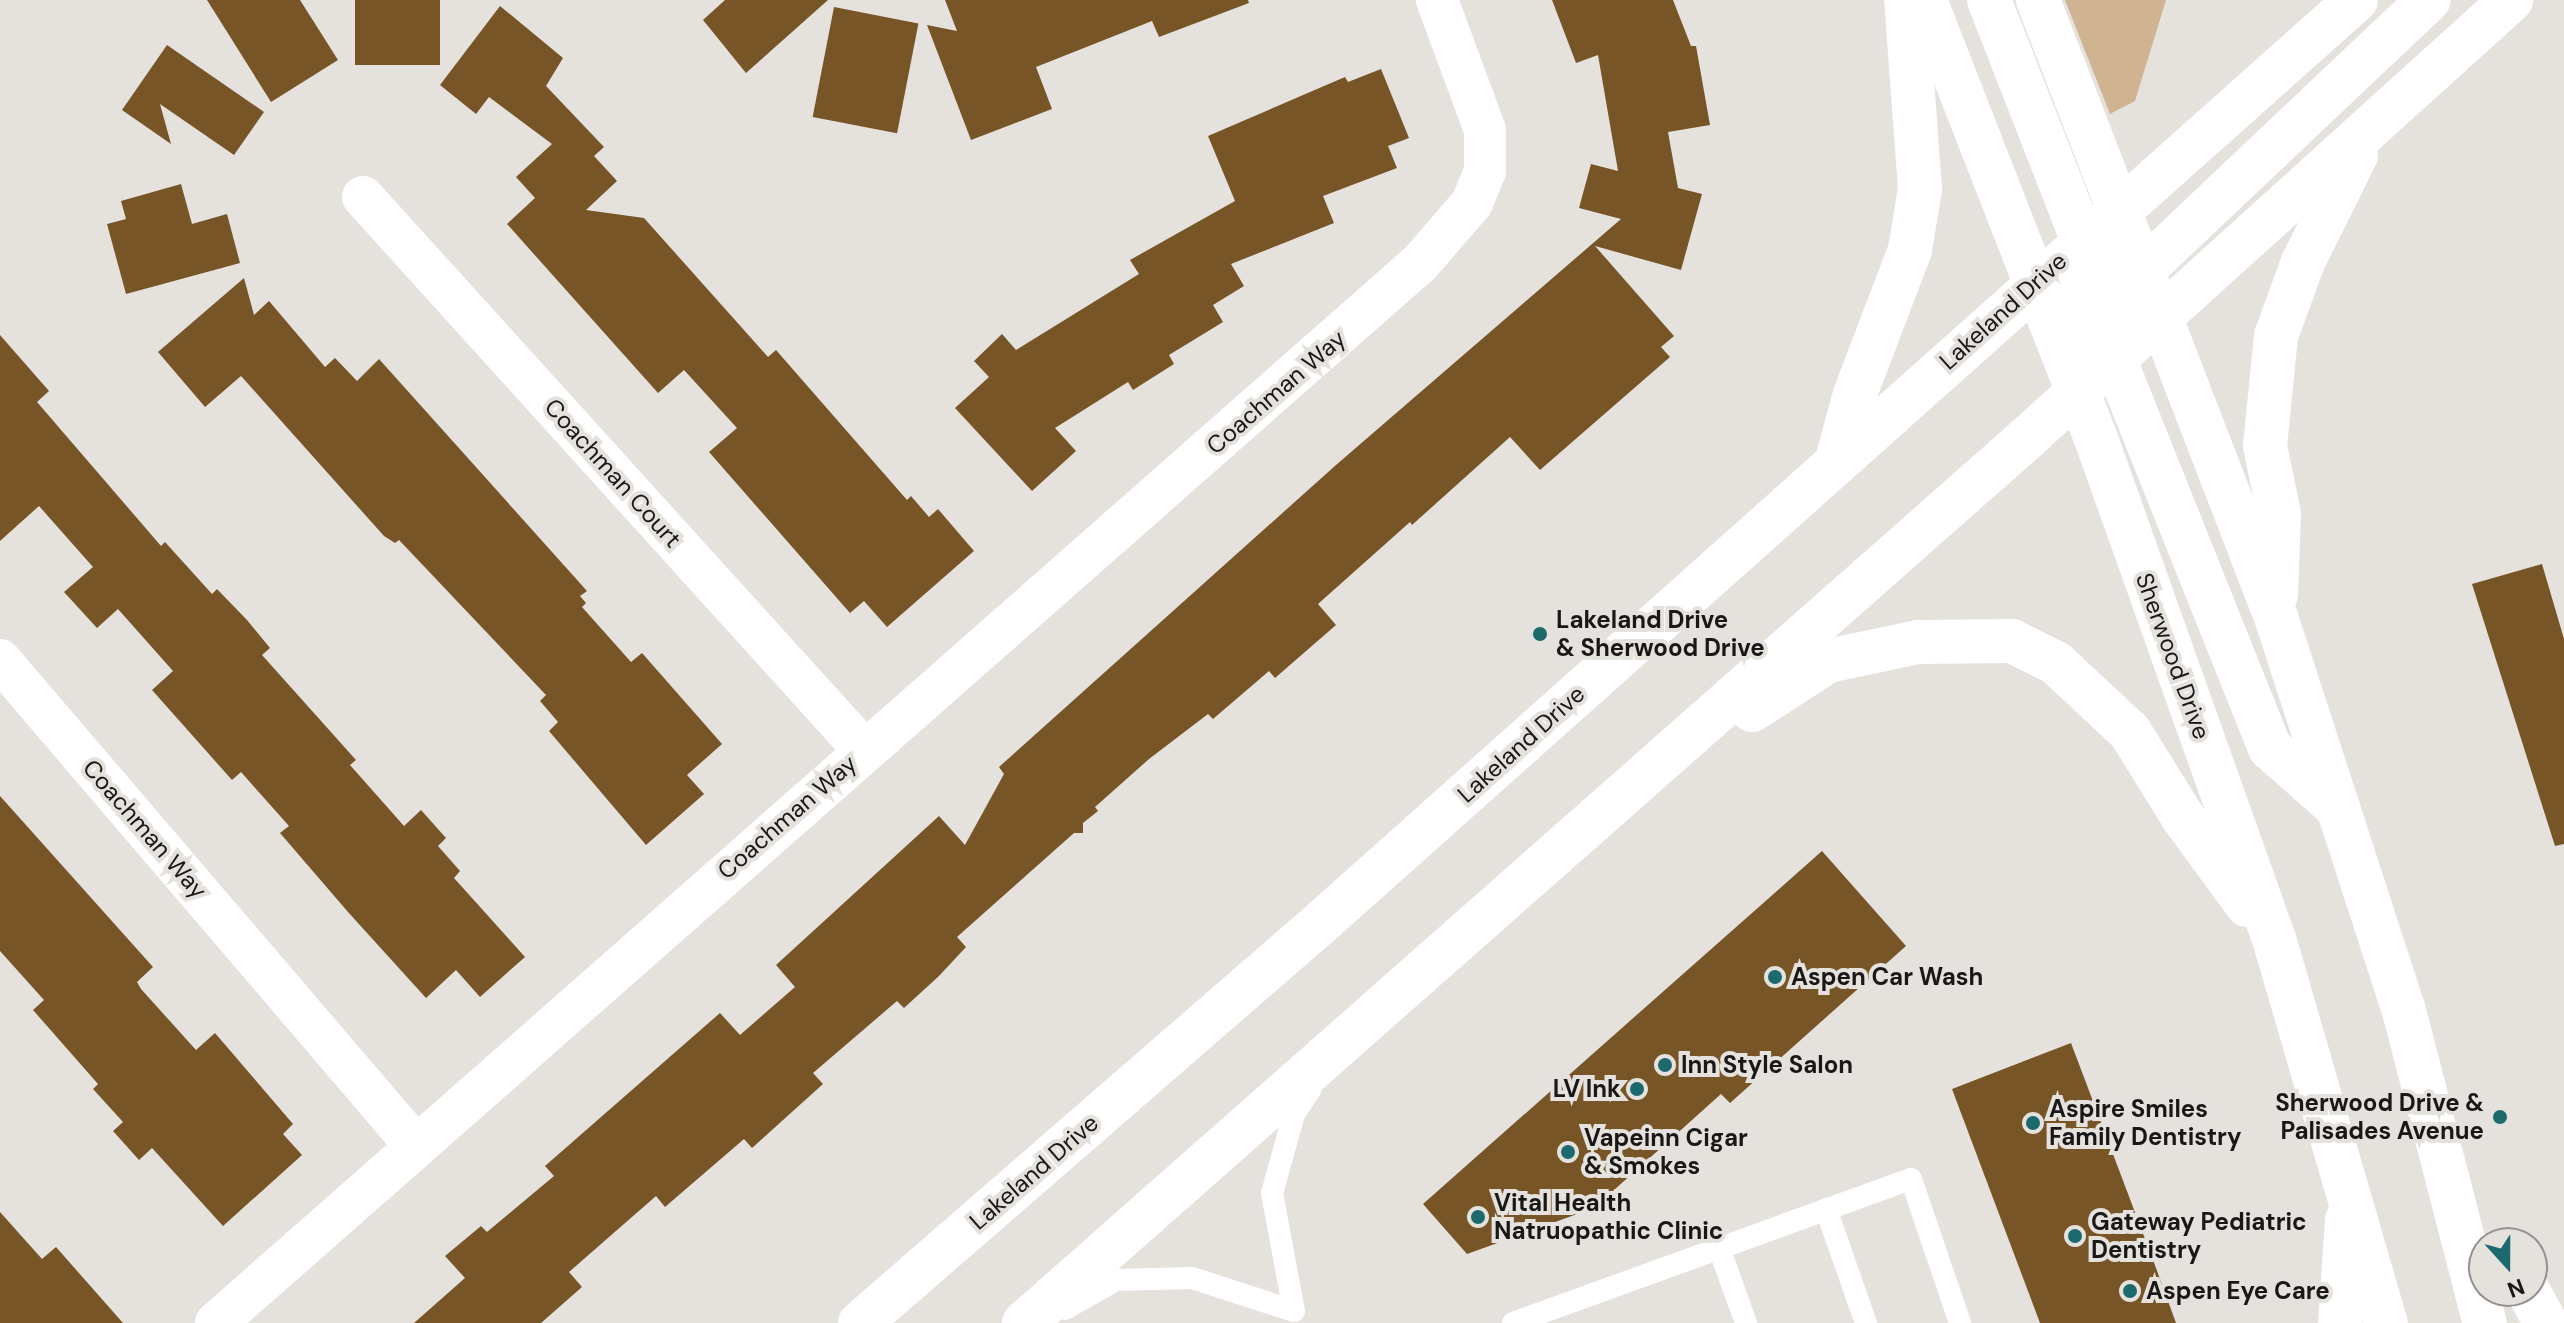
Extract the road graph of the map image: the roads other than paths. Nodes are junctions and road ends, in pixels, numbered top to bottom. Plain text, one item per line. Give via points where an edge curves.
1 (1437, 0) edge
2 (1906, 0) edge
3 (1925, 0) edge
4 (1989, 0) edge
5 (2038, 0) edge
6 (2356, 0) edge
7 (2429, 0) edge
8 (2511, 0) edge
9 (2366, 133) junction
10 (363, 197) dead end
11 (2118, 208) junction
12 (2082, 241) junction
13 (2035, 283) junction
14 (2120, 311) junction
15 (2160, 315) junction
16 (2077, 390) junction
17 (1837, 460) junction
18 (2276, 617) junction
19 (0, 660) edge
20 (863, 749) junction
21 (1637, 783) junction
22 (2339, 810) junction
23 (2275, 942) junction
24 (1336, 1049) junction
25 (415, 1145) junction
26 (2349, 1185) junction
27 (2455, 1198) junction
28 (1826, 1209) junction
29 (2482, 1227) edge
30 (1719, 1248) junction
31 (216, 1323) edge
32 (860, 1323) edge
33 (1024, 1323) edge
34 (1039, 1323) edge
35 (1513, 1323) edge
36 (1746, 1323) edge
37 (1866, 1323) edge
38 (1960, 1323) edge
39 (2340, 1323) edge
40 (2386, 1323) edge
41 (2485, 1323) edge

1 - 20 street, Coachman Way via 1485,130 1485,171 1472,203 1420,263 1358,321
2 - 17 main road via 1920,189 1910,250 1855,394
3 - 13 main road, Sherwood Drive
4 - 12 main road
5 - 11 main road
6 - 11 main road, Lakeland Drive
7 - 14 main road
8 - 9 main road
9 - 15 main road
9 - 18 main road via 2303,262 2276,336 2265,446 2279,514
10 - 20 street, Coachman Court
11 - 12 main road, Lakeland Drive
11 - 14 main road
12 - 13 main road, Lakeland Drive
12 - 14 main road
13 - 14 main road
13 - 16 main road, Sherwood Drive
13 - 17 main road, Lakeland Drive
14 - 15 main road
14 - 15 main road
14 - 16 main road
14 - 22 main road via 2270,748
15 - 18 main road
16 - 21 main road
16 - 23 main road, Sherwood Drive
17 - 32 main road, Lakeland Drive via 1325,919
18 - 22 main road
19 - 25 street, Coachman Way
20 - 25 street, Coachman Way
21 - 23 main road via 1828,661 1918,642 2012,641 2056,663 2130,732 2182,816
21 - 24 main road
22 - 27 main road via 2403,1007
23 - 26 main road, Sherwood Drive
24 - 33 main road
24 - 34 lane via 1294,1114 1272,1193 1294,1311 1192,1278 1116,1280
25 - 31 street
26 - 39 main road
26 - 40 main road, Sherwood Drive
27 - 29 main road
27 - 41 main road
28 - 30 lane
28 - 37 lane
28 - 38 lane via 1911,1179
30 - 35 lane
30 - 36 lane

